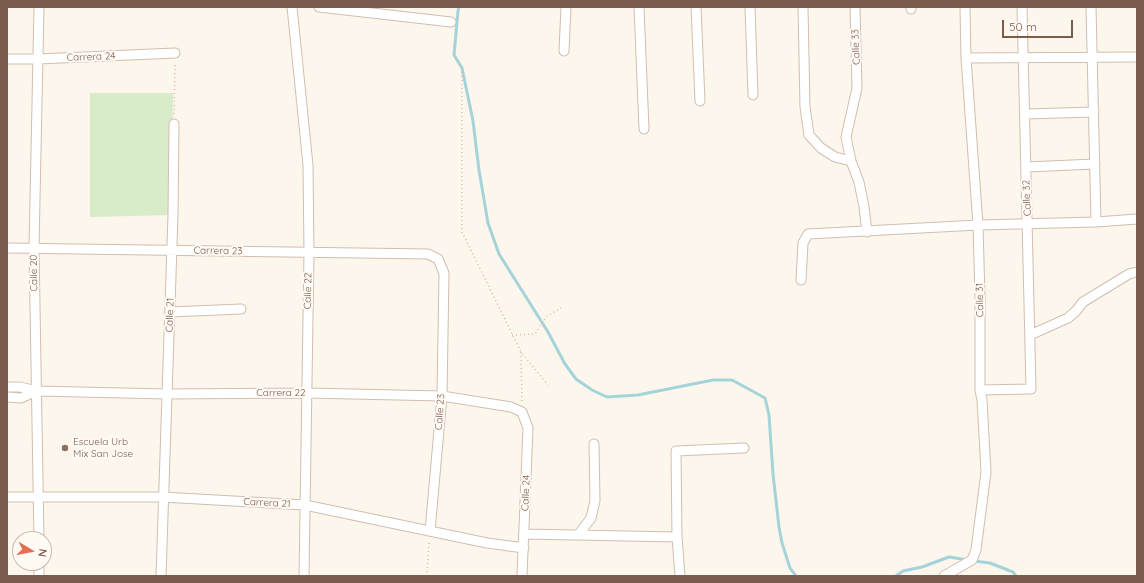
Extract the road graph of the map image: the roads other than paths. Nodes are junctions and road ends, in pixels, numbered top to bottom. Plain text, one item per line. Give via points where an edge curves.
1 (39, 7) edge
2 (292, 7) edge
3 (319, 7) edge
4 (566, 7) edge
5 (639, 7) edge
6 (696, 7) edge
7 (750, 7) edge
8 (803, 7) edge
9 (855, 7) edge
10 (965, 7) edge
11 (1022, 7) edge
12 (1091, 7) edge
13 (451, 22) dead end
14 (564, 51) dead end
15 (175, 54) road end
16 (1137, 56) edge
17 (1092, 57) junction
18 (966, 58) junction
19 (1023, 58) junction
20 (7, 59) edge
21 (38, 59) junction
22 (753, 96) dead end
23 (700, 100) dead end
24 (1094, 112) junction
25 (1025, 114) junction
26 (174, 124) road end
27 (644, 130) dead end
28 (851, 161) junction
29 (1095, 164) junction
30 (1026, 167) junction
31 (1137, 219) edge
32 (1096, 222) junction
33 (1028, 224) junction
34 (978, 225) junction
35 (867, 232) junction
36 (7, 248) edge
37 (34, 248) junction
38 (172, 250) junction
39 (309, 253) junction
40 (428, 254) joint
41 (1137, 272) edge
42 (801, 280) dead end
43 (241, 309) dead end
44 (170, 312) junction
45 (1030, 335) junction
46 (7, 387) edge
47 (37, 390) junction
48 (980, 390) junction
49 (307, 393) junction
50 (166, 394) junction
51 (442, 396) junction
52 (7, 397) edge
53 (522, 412) joint
54 (594, 444) dead end
55 (744, 448) dead end
56 (7, 497) edge
57 (162, 497) junction
58 (39, 498) junction
59 (305, 505) junction
60 (39, 531) edge
61 (430, 531) junction
62 (524, 534) junction
63 (579, 534) junction
64 (677, 537) junction
65 (524, 548) junction
66 (160, 576) edge
67 (304, 576) edge
68 (522, 576) edge
69 (680, 576) edge
70 (944, 576) edge

1 - 21 street, Calle 20
2 - 39 street, Calle 22 via 308,165
3 - 13 street
4 - 14 street
5 - 27 street
6 - 23 street
7 - 22 street
8 - 28 street via 805,107 809,135 821,148 835,157
9 - 28 street, Calle 33 via 857,88 846,137
10 - 18 street, Calle 31
11 - 19 street, Calle 32
12 - 17 street
15 - 21 street, Carrera 24
16 - 17 street
17 - 19 street
17 - 24 street
18 - 19 street
18 - 34 street, Calle 31
19 - 25 street, Calle 32
20 - 21 street, Carrera 24
21 - 37 street, Calle 20
24 - 25 street
24 - 29 street
25 - 30 street, Calle 32
26 - 38 street, Calle 21
28 - 35 street, Calle 33 via 859,182
29 - 30 street
29 - 32 street
30 - 33 street, Calle 32
31 - 32 street
32 - 33 street
33 - 34 street
33 - 45 street, Calle 32
34 - 35 street
34 - 48 street, Calle 31
35 - 42 street via 808,234 803,243
36 - 37 street, Carrera 23
37 - 38 street, Carrera 23
37 - 47 street, Calle 20
38 - 39 street, Carrera 23
38 - 44 street, Calle 21
39 - 40 street, Carrera 23
39 - 49 street, Calle 22
40 - 51 street, Calle 23 via 438,259 444,273
41 - 45 street via 1129,274 1083,302 1068,318
43 - 44 street
44 - 50 street, Calle 21
45 - 48 street, Calle 32 via 1031,389
46 - 47 street, Carrera 22
47 - 50 street, Carrera 22
47 - 52 street, Carrera 22 via 21,398
47 - 58 street, Calle 20
48 - 70 street, Calle 31 via 986,472 976,550 972,560
49 - 50 street, Carrera 22
49 - 51 street, Carrera 22
49 - 59 street, Calle 22
50 - 57 street, Calle 21
51 - 53 street, Carrera 22 via 511,407
51 - 61 street, Calle 23
53 - 62 street, Calle 24 via 528,428
54 - 63 street via 595,501 591,518
55 - 64 street via 676,451
56 - 58 street, Carrera 21
57 - 58 street, Carrera 21
57 - 59 street, Carrera 21
57 - 66 street, Calle 21
58 - 60 street, Calle 20
59 - 61 street, Carrera 21
59 - 67 street, Calle 22
61 - 65 street, Carrera 21
62 - 63 street
62 - 65 street, Calle 24
63 - 64 street
64 - 69 street
65 - 68 street, Calle 24

